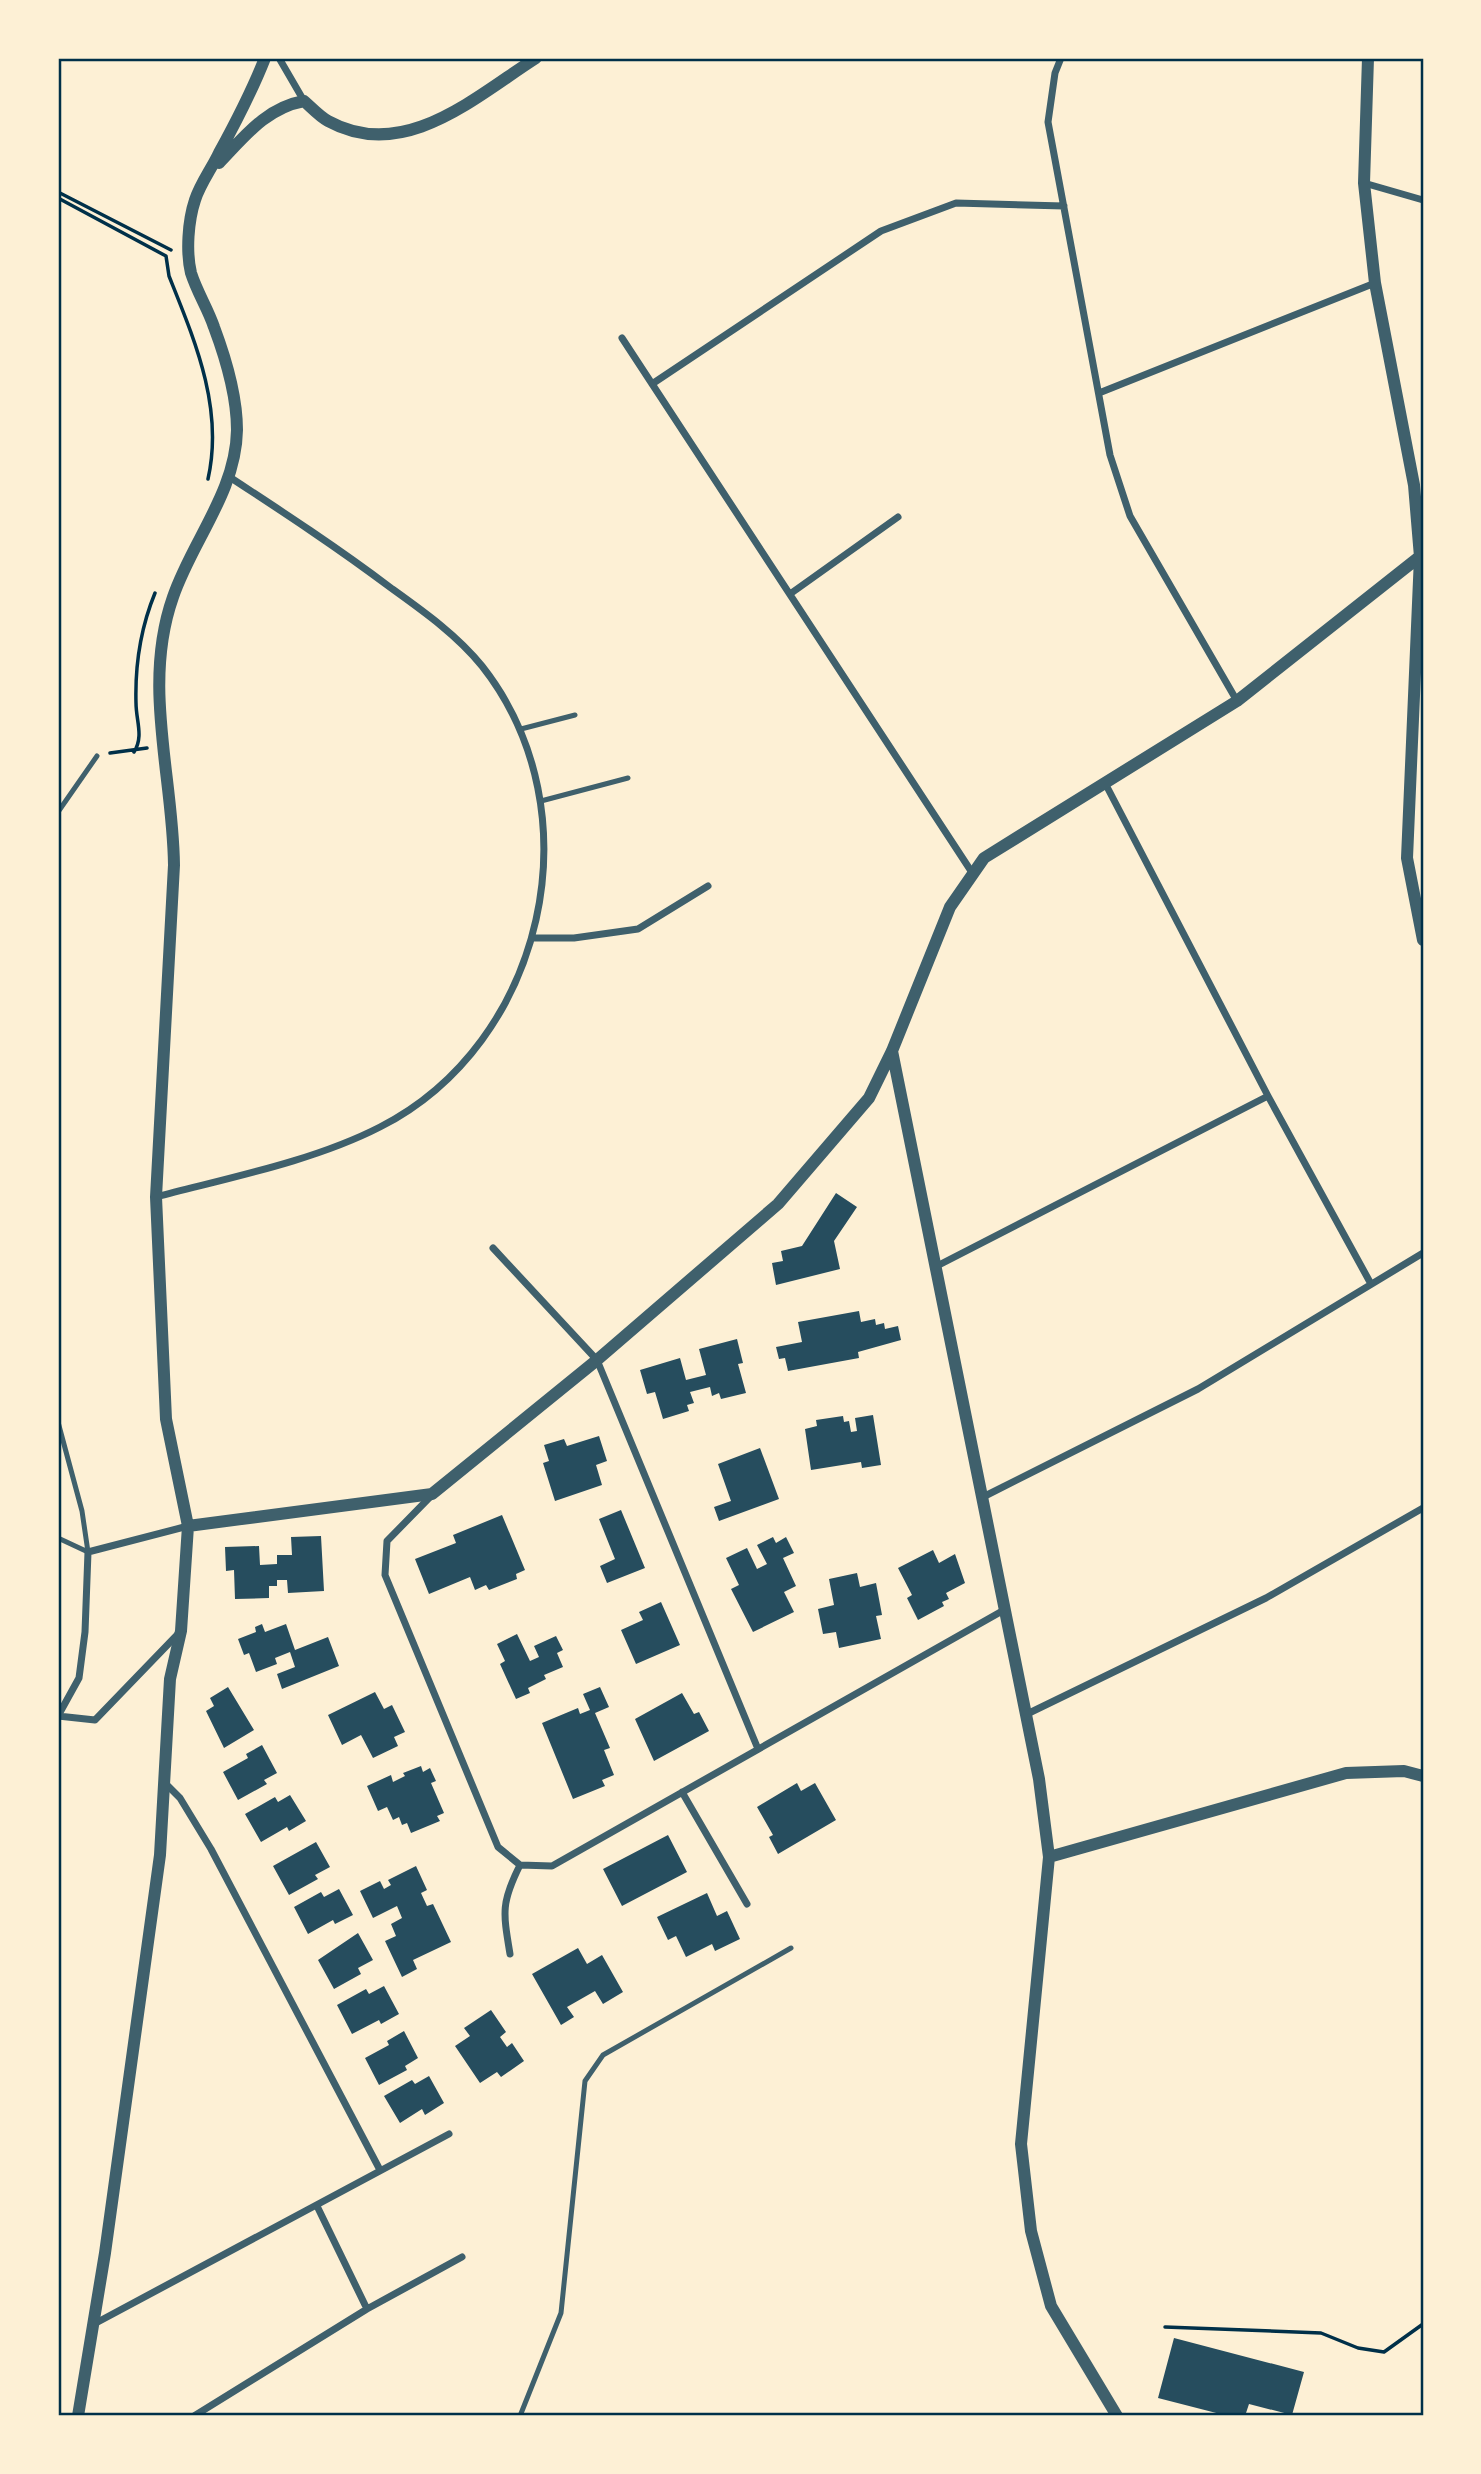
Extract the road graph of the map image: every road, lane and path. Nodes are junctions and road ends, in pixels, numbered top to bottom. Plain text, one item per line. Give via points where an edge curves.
1 (265, 58) edge
2 (279, 58) edge
3 (536, 58) edge
4 (1061, 58) edge
5 (1368, 58) edge
6 (304, 100) junction
7 (207, 176) junction
8 (1364, 183) junction
9 (58, 192) edge
10 (58, 198) edge
11 (1423, 200) edge
12 (1064, 206) junction
13 (1374, 283) junction
14 (622, 338) dead end
15 (201, 341) dead end
16 (652, 384) junction
17 (1099, 393) junction
18 (217, 402) dead end
19 (219, 436) dead end
20 (220, 448) dead end
21 (218, 459) dead end
22 (228, 476) junction
23 (205, 487) dead end
24 (898, 517) dead end
25 (1422, 555) edge
26 (159, 585) dead end
27 (790, 594) junction
28 (1237, 701) junction
29 (143, 707) dead end
30 (575, 715) dead end
31 (146, 729) dead end
32 (521, 729) junction
33 (147, 739) dead end
34 (134, 752) junction
35 (97, 756) joint
36 (628, 778) dead end
37 (1105, 783) junction
38 (541, 801) junction
39 (58, 812) edge
40 (973, 874) junction
41 (708, 886) dead end
42 (533, 938) junction
43 (1423, 940) edge
44 (892, 1051) junction
45 (1268, 1096) junction
46 (156, 1197) junction
47 (493, 1248) dead end
48 (1423, 1253) edge
49 (935, 1268) junction
50 (1371, 1284) junction
51 (597, 1360) junction
52 (58, 1422) edge
53 (59, 1432) edge
54 (432, 1494) junction
55 (981, 1498) junction
56 (1423, 1508) edge
57 (188, 1526) junction
58 (58, 1538) edge
59 (88, 1552) junction
60 (1003, 1610) junction
61 (181, 1631) junction
62 (1024, 1715) junction
63 (58, 1716) edge
64 (758, 1749) junction
65 (1423, 1776) edge
66 (163, 1781) junction
67 (682, 1792) junction
68 (1049, 1857) junction
69 (520, 1865) junction
70 (747, 1904) dead end
71 (791, 1948) dead end
72 (510, 1954) dead end
73 (449, 2134) dead end
74 (380, 2170) junction
75 (317, 2206) junction
76 (461, 2258) dead end
77 (367, 2309) junction
78 (94, 2324) junction
79 (1423, 2324) edge
80 (1165, 2327) dead end
81 (78, 2416) edge
82 (194, 2416) edge
83 (520, 2416) edge
84 (1116, 2416) edge

1 - 7 street
2 - 6 street
3 - 6 street via 447,115 410,132 385,136 359,133 327,121
4 - 12 street via 1048,122
5 - 8 street
6 - 7 street via 282,105 255,125
7 - 22 street via 195,200 188,244 191,273 232,383 237,431
8 - 11 street
8 - 13 street
9 - 15 path via 173,250 175,277
10 - 23 path via 166,256 211,397 212,447
12 - 16 street via 956,203 881,231
12 - 17 street
13 - 17 street
13 - 25 street via 1415,485
14 - 16 street
16 - 27 street
17 - 28 street via 1110,455 1130,516
18 - 19 path
20 - 21 path
22 - 32 street via 440,624 482,666
22 - 46 street via 214,516 173,597 160,657 158,709 174,830 174,865
24 - 27 street
25 - 28 street
25 - 43 street via 1407,858
26 - 34 path via 144,627 136,702 140,742
27 - 40 street
28 - 37 street
29 - 31 path
30 - 32 lane
32 - 38 street
33 - 34 path via 146,750
34 - 35 path
35 - 39 lane
36 - 38 lane
37 - 40 street via 984,858
37 - 45 street
38 - 42 street via 544,877
40 - 44 street via 950,907
41 - 42 street via 638,929 574,938
42 - 46 street via 502,1013 446,1083 381,1127 294,1160
44 - 49 street
44 - 51 street via 869,1098 778,1204
45 - 49 street
45 - 50 street
46 - 57 street via 166,1419
47 - 51 street
48 - 50 street
49 - 55 street
50 - 55 street via 1198,1389
51 - 54 street
51 - 64 street
52 - 53 lane
53 - 59 lane via 82,1511
54 - 57 street
54 - 69 street via 387,1541 385,1575 498,1847
55 - 60 street
56 - 62 street via 1266,1598
57 - 59 street
57 - 61 street
58 - 59 lane
59 - 63 street via 79,1678
60 - 62 street
60 - 64 street
61 - 63 street via 94,1720
61 - 66 street via 170,1679
62 - 68 street via 1039,1779
64 - 67 street
65 - 68 street via 1404,1771 1346,1773
66 - 74 street via 180,1798 211,1849
66 - 78 street via 160,1855
67 - 69 street via 552,1866
67 - 70 street
68 - 84 street via 1021,2144 1031,2231 1051,2306
69 - 72 street via 505,1895
71 - 83 lane via 603,2055 585,2081 561,2313
73 - 74 street
74 - 75 street
75 - 77 street
75 - 78 street
76 - 77 street
77 - 82 street
78 - 81 street
79 - 80 path via 1384,2352 1321,2333

